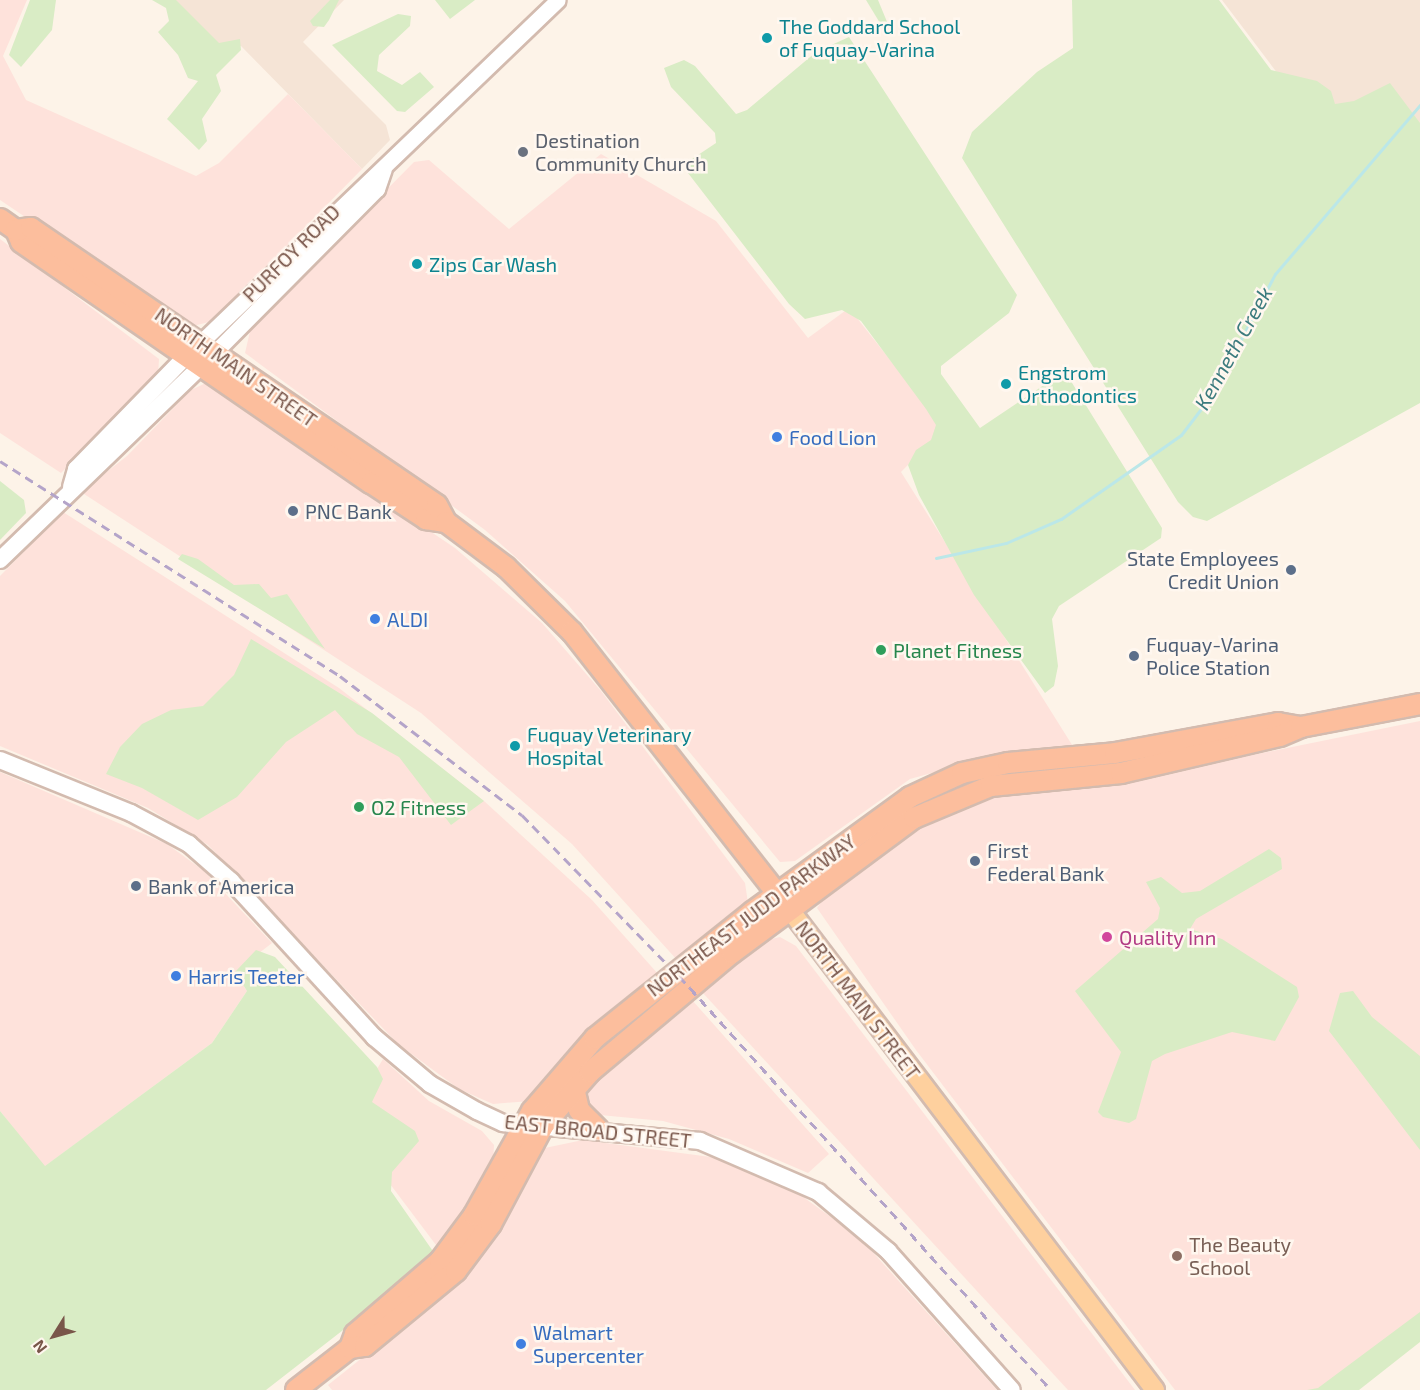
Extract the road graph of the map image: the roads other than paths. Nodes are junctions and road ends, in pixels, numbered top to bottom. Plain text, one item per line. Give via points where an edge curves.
1 (558, 0) edge
2 (0, 219) edge
3 (201, 354) junction
4 (0, 560) edge
5 (1420, 704) edge
6 (1301, 727) junction
7 (0, 760) edge
8 (1030, 761) junction
9 (991, 786) junction
10 (777, 894) junction
11 (789, 910) junction
12 (574, 1088) junction
13 (523, 1125) junction
14 (543, 1126) junction
15 (599, 1130) junction
16 (350, 1348) junction
17 (296, 1390) edge
18 (1012, 1390) edge
19 (1155, 1390) edge

1 - 3 street, PURFOY ROAD via 384,169 368,177
2 - 3 highway, NORTH MAIN STREET via 16,230 21,242
3 - 4 main road via 76,469 71,488
3 - 10 highway, NORTH MAIN STREET via 426,519 446,522 506,567 572,632
5 - 6 highway, NORTHEAST JUDD PARKWAY
6 - 8 highway, NORTHEAST JUDD PARKWAY via 1278,723 1115,753
6 - 9 highway, NORTHEAST JUDD PARKWAY via 1280,736 1121,773
7 - 13 main road, EAST BROAD STREET via 131,813 189,844 405,1066 477,1112
8 - 9 highway via 998,774
8 - 10 highway, NORTHEAST JUDD PARKWAY via 985,767 928,787
9 - 11 highway, NORTHEAST JUDD PARKWAY via 914,818
10 - 11 highway, NORTH MAIN STREET
10 - 13 highway, NORTHEAST JUDD PARKWAY via 595,1038
11 - 12 highway, NORTHEAST JUDD PARKWAY
11 - 19 main road, NORTH MAIN STREET
12 - 14 highway, NORTHEAST JUDD PARKWAY
12 - 15 highway via 579,1110
13 - 14 main road, EAST BROAD STREET
13 - 16 highway, NORTHEAST JUDD PARKWAY via 461,1234 415,1285 355,1334
14 - 15 main road, EAST BROAD STREET
14 - 16 highway, NORTHEAST JUDD PARKWAY via 491,1224 456,1271 365,1346
15 - 18 main road, EAST BROAD STREET via 700,1141 818,1192 888,1251
16 - 17 highway, NORTHEAST JUDD PARKWAY

